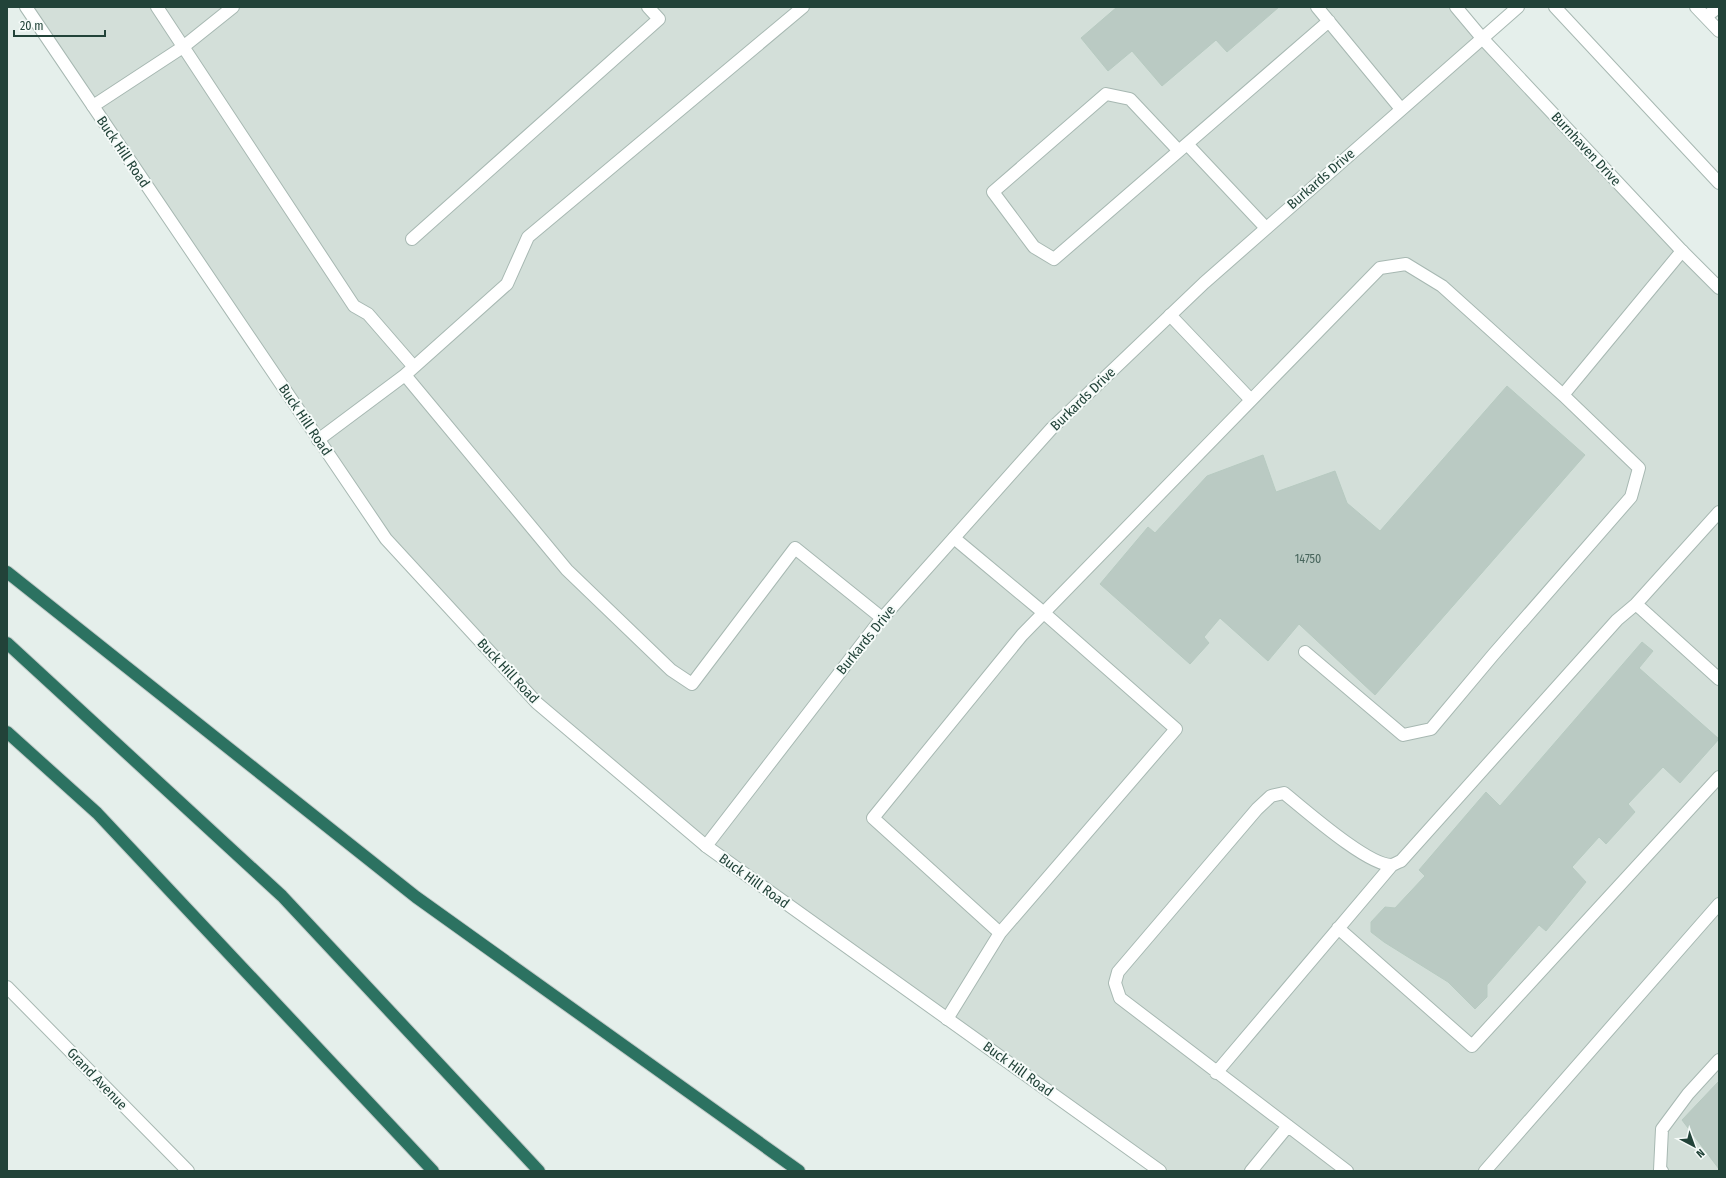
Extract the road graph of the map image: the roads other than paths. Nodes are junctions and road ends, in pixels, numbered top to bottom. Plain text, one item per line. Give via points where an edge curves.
1 (26, 7) edge
2 (157, 7) edge
3 (233, 7) edge
4 (648, 7) edge
5 (803, 7) edge
6 (1317, 7) edge
7 (1456, 7) edge
8 (1518, 7) edge
9 (1555, 7) edge
10 (1696, 7) edge
11 (1718, 7) edge
12 (1706, 17) junction
13 (1329, 21) junction
14 (1719, 31) edge
15 (1482, 38) junction
16 (183, 47) junction
17 (93, 106) junction
18 (1401, 109) junction
19 (1183, 148) junction
20 (1719, 183) edge
21 (1266, 228) junction
22 (412, 239) dead end
23 (1682, 251) junction
24 (1719, 288) edge
25 (1170, 315) junction
26 (409, 371) junction
27 (1563, 395) junction
28 (1251, 400) junction
29 (318, 440) junction
30 (1719, 512) edge
31 (954, 538) junction
32 (7, 572) edge
33 (1636, 604) junction
34 (1044, 612) junction
35 (882, 618) junction
36 (7, 643) edge
37 (1305, 652) dead end
38 (1719, 679) edge
39 (7, 732) edge
40 (1719, 777) edge
41 (706, 846) junction
42 (1392, 865) junction
43 (1719, 904) edge
44 (1338, 928) junction
45 (1000, 933) junction
46 (7, 987) edge
47 (947, 1019) junction
48 (1719, 1060) edge
49 (1216, 1073) junction
50 (1288, 1126) junction
51 (1661, 1170) edge
52 (188, 1171) edge
53 (433, 1171) edge
54 (539, 1171) edge
55 (799, 1171) edge
56 (1160, 1171) edge
57 (1251, 1171) edge
58 (1347, 1171) edge
59 (1485, 1171) edge

1 - 17 street, Buck Hill Road
2 - 16 street
3 - 16 street
4 - 22 street via 659,19
5 - 26 street via 528,237 507,284
6 - 13 street
7 - 15 street, Burnhaven Drive
8 - 15 street, Burkards Drive
9 - 20 street
10 - 12 street
11 - 12 street
12 - 14 street
13 - 18 street
13 - 19 street
15 - 18 street, Burkards Drive
15 - 23 street, Burnhaven Drive
16 - 17 street
16 - 26 street via 354,306 368,314
17 - 29 street, Buck Hill Road
18 - 21 street, Burkards Drive
19 - 19 street via 1054,260 1034,247 993,192 1106,94 1130,99
19 - 21 street
21 - 25 street, Burkards Drive
23 - 24 street, Burnhaven Drive
23 - 27 street
25 - 28 street
25 - 31 street, Burkards Drive via 1052,428
26 - 29 street
26 - 35 street via 567,570 670,670 692,684 795,548
27 - 28 street via 1442,286 1406,264 1380,268
27 - 37 street via 1638,468 1631,497 1431,729 1403,736
28 - 34 street
29 - 41 street, Buck Hill Road via 386,539 537,703
30 - 33 street
31 - 34 street
31 - 35 street, Burkards Drive
32 - 55 highway via 416,897
33 - 38 street
33 - 42 street via 1617,620 1401,862
34 - 45 street via 1022,635 873,818
34 - 45 street via 1176,729
35 - 41 street, Burkards Drive
36 - 54 highway via 282,896
39 - 53 highway via 97,813
40 - 44 street via 1472,1046
41 - 47 street, Buck Hill Road
42 - 44 street
42 - 49 street via 1378,861 1350,846 1284,793 1272,796 1257,809 1118,972 1115,983 1120,998
43 - 59 street
44 - 49 street
45 - 47 street
46 - 52 street, Grand Avenue
47 - 56 street, Buck Hill Road
48 - 51 street via 1688,1094 1662,1129
49 - 50 street
50 - 57 street
50 - 58 street

